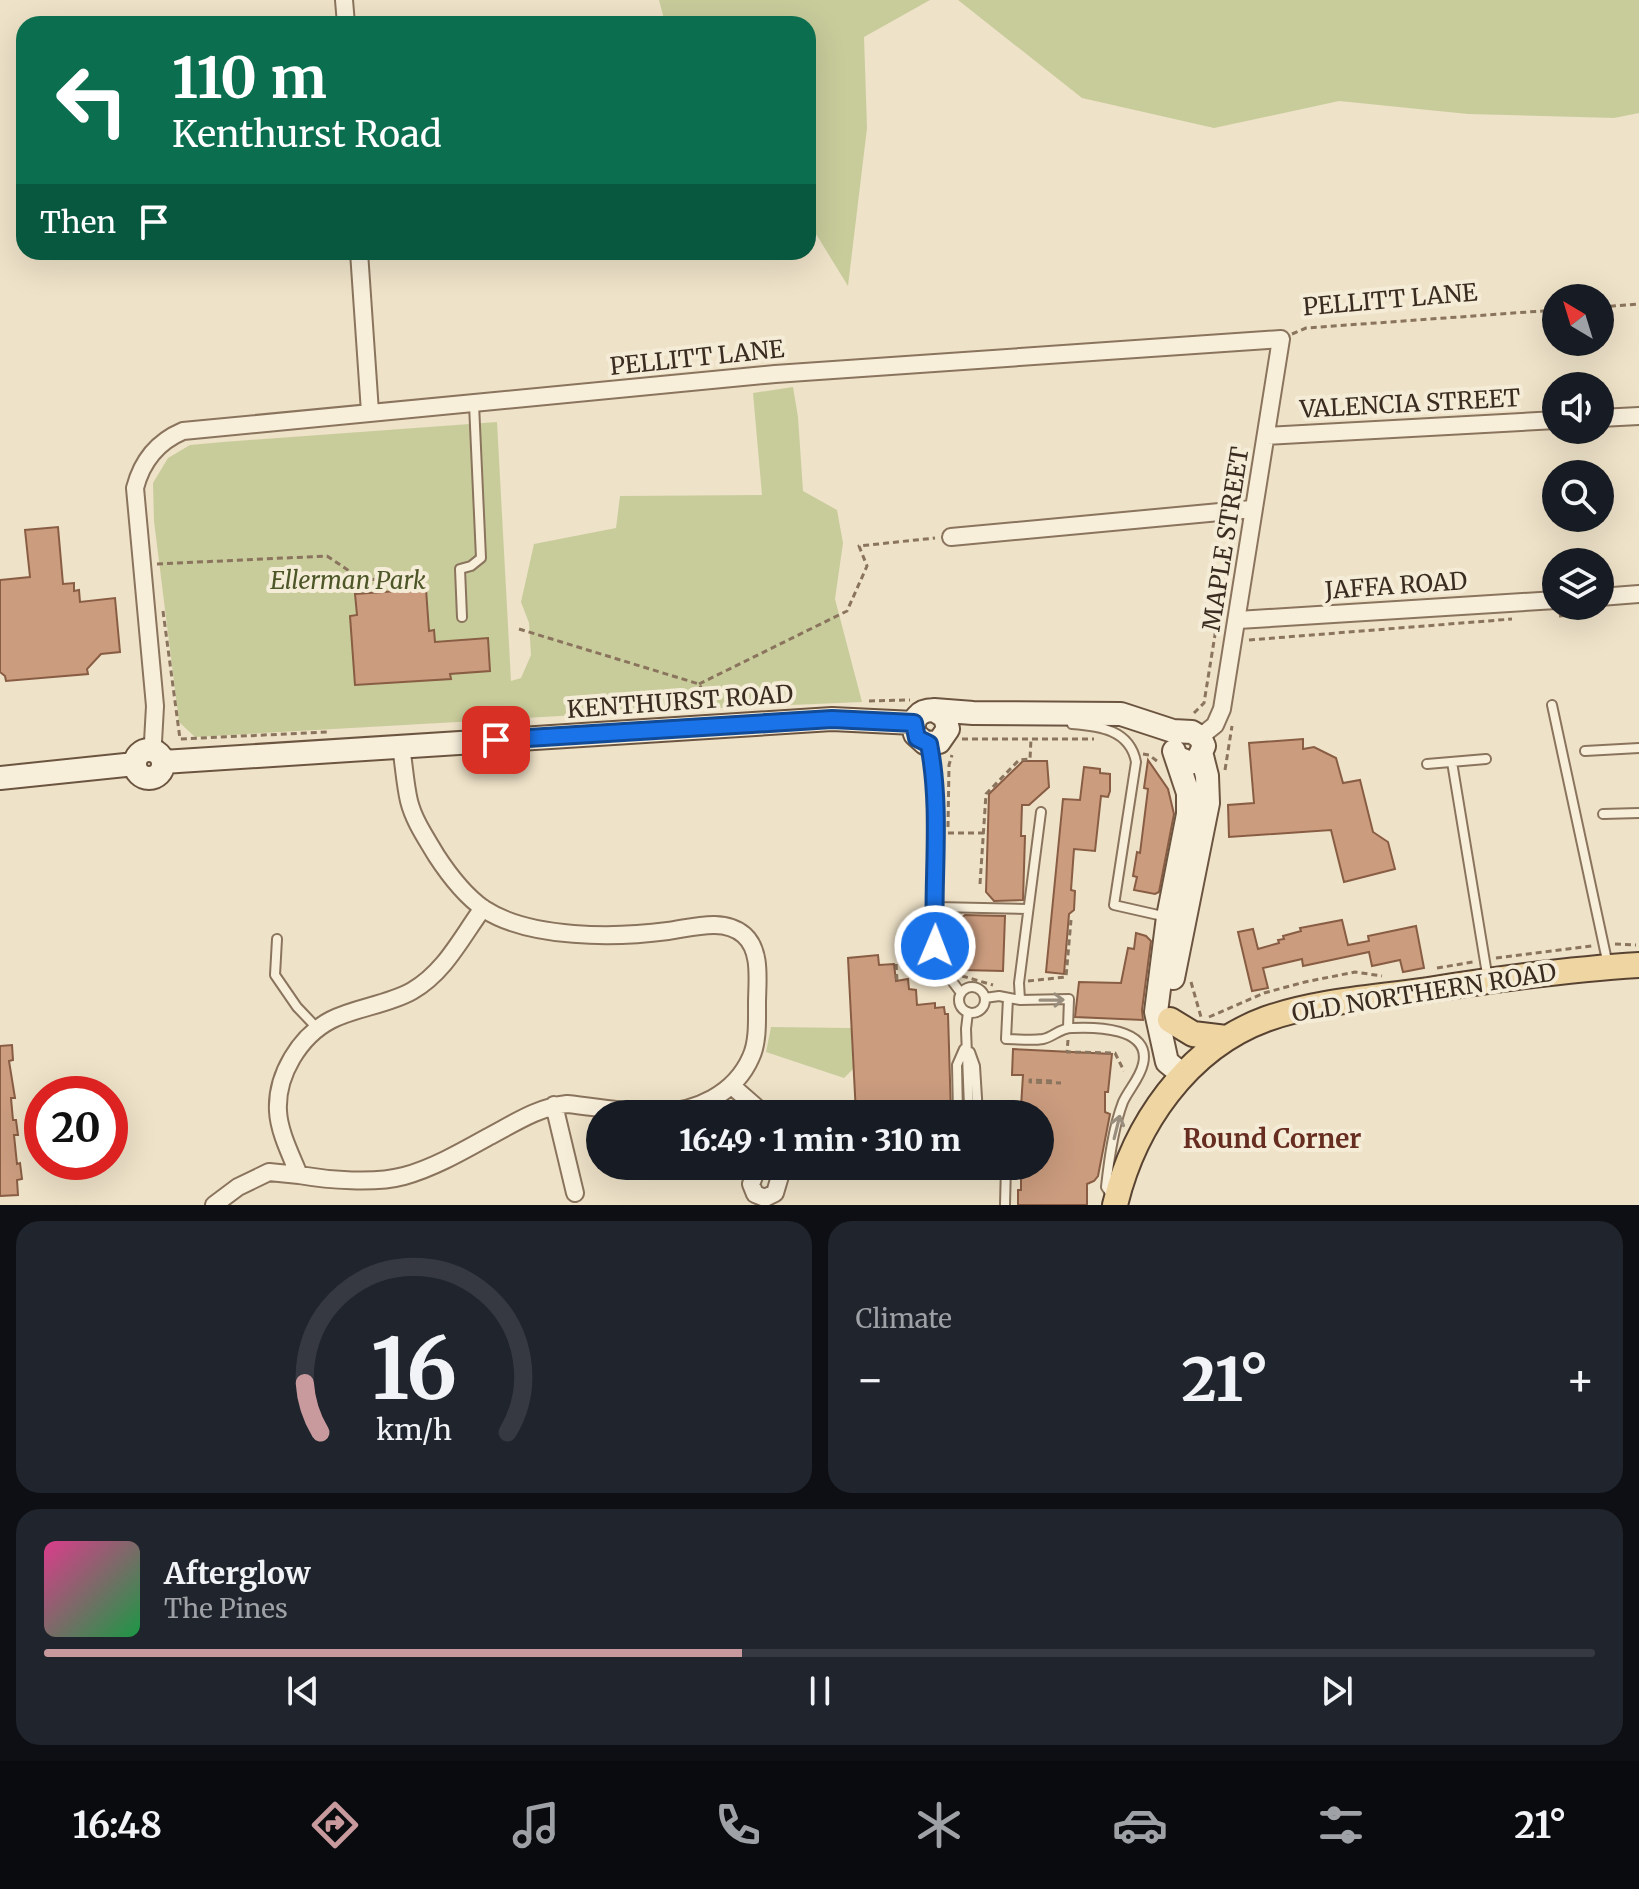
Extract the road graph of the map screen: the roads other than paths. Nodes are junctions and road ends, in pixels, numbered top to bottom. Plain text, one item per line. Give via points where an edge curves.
1 (360, 260) edge
2 (1281, 339) joint
3 (474, 404) junction
4 (370, 412) junction
5 (1639, 416) edge
6 (1614, 417) edge
7 (1542, 421) edge
8 (1267, 436) junction
9 (1252, 509) junction
10 (951, 537) road end
11 (1639, 594) edge
12 (1542, 601) edge
13 (1614, 601) edge
14 (462, 617) dead end
15 (1238, 620) junction
16 (1552, 705) dead end
17 (934, 710) junction
18 (913, 712) junction
19 (1059, 723) junction
20 (947, 741) junction
21 (1184, 746) junction
22 (401, 747) junction
23 (1639, 748) edge
24 (1585, 751) dead end
25 (149, 758) junction
26 (1486, 759) dead end
27 (1452, 762) junction
28 (1427, 764) dead end
29 (0, 778) edge
30 (1041, 812) dead end
31 (1639, 813) edge
32 (1603, 814) dead end
33 (936, 907) junction
34 (483, 908) junction
35 (1028, 909) junction
36 (1177, 918) junction
37 (277, 939) dead end
38 (1606, 955) junction
39 (1639, 965) edge
40 (1486, 970) junction
41 (961, 993) junction
42 (985, 998) junction
43 (1008, 998) junction
44 (1020, 1000) junction
45 (968, 1012) junction
46 (1170, 1020) junction
47 (1068, 1028) junction
48 (318, 1029) junction
49 (1226, 1038) junction
50 (966, 1044) junction
51 (1183, 1075) junction
52 (732, 1086) junction
53 (748, 1100) edge
54 (958, 1100) edge
55 (969, 1100) edge
56 (977, 1100) edge
57 (554, 1105) junction
58 (299, 1175) junction
59 (753, 1180) edge
60 (779, 1180) edge
61 (1006, 1180) edge
62 (575, 1193) dead end
63 (1116, 1202) edge
64 (214, 1205) edge
65 (1005, 1205) edge

1 - 4 street
2 - 3 street, PELLITT LANE via 775,374
2 - 8 street, MAPLE STREET
3 - 4 street, PELLITT LANE
3 - 14 lane via 481,558 460,569
4 - 25 street, PELLITT LANE via 183,431 162,443 140,470 136,512 155,706
5 - 6 street
7 - 8 street, VALENCIA STREET
8 - 9 street, MAPLE STREET
9 - 10 street
9 - 15 street, MAPLE STREET
11 - 13 street
12 - 15 street, JAFFA ROAD
15 - 21 street, MAPLE STREET via 1222,709 1215,725
16 - 38 lane
17 - 18 main road
17 - 20 main road via 948,722
17 - 21 main road via 1107,712 1138,718
18 - 20 main road via 917,738
18 - 22 main road, KENTHURST ROAD
19 - 20 main road via 986,723
19 - 21 main road via 1125,725
19 - 36 lane via 1093,726 1122,736 1134,748 1114,905
20 - 33 lane via 936,816
21 - 36 main road via 1207,776 1208,803
22 - 25 main road, KENTHURST ROAD
22 - 34 street via 409,802 422,833 452,880
23 - 24 lane
25 - 29 main road, KENTHURST ROAD
26 - 27 lane
27 - 28 lane
27 - 40 lane
30 - 35 lane
31 - 32 lane
33 - 35 lane
33 - 41 lane via 938,960
34 - 48 street via 447,961 423,983
34 - 52 street via 507,921 570,933 630,934 697,926 742,933 757,962 757,1026 751,1057
35 - 44 lane
36 - 46 main road
36 - 51 main road via 1156,1023 1167,1062
37 - 48 lane via 275,975
38 - 39 main road, OLD NORTHERN ROAD
38 - 40 main road, OLD NORTHERN ROAD
40 - 49 main road, OLD NORTHERN ROAD via 1267,1019
41 - 42 lane via 977,988
41 - 45 lane via 960,1004
42 - 43 lane
42 - 45 lane via 980,1010
43 - 44 lane
43 - 47 lane via 1006,1039 1045,1038
44 -> 47 lane via 1069,999
45 - 50 lane
46 - 49 main road via 1193,1034
46 - 51 main road
63 -> 47 lane via 1106,1187 1115,1133 1144,1054 1122,1031
48 - 58 street via 297,1050 279,1094 277,1113
49 - 51 main road, OLD NORTHERN ROAD
50 - 54 lane via 957,1065
50 - 55 lane
50 - 56 lane via 975,1066
51 - 63 main road, OLD NORTHERN ROAD via 1144,1127
52 - 53 street
52 - 57 street via 716,1098 658,1113
57 - 58 street via 402,1177
57 - 62 street
58 - 64 street via 269,1172
59 - 60 street via 755,1194 765,1198 775,1193
61 - 65 lane

